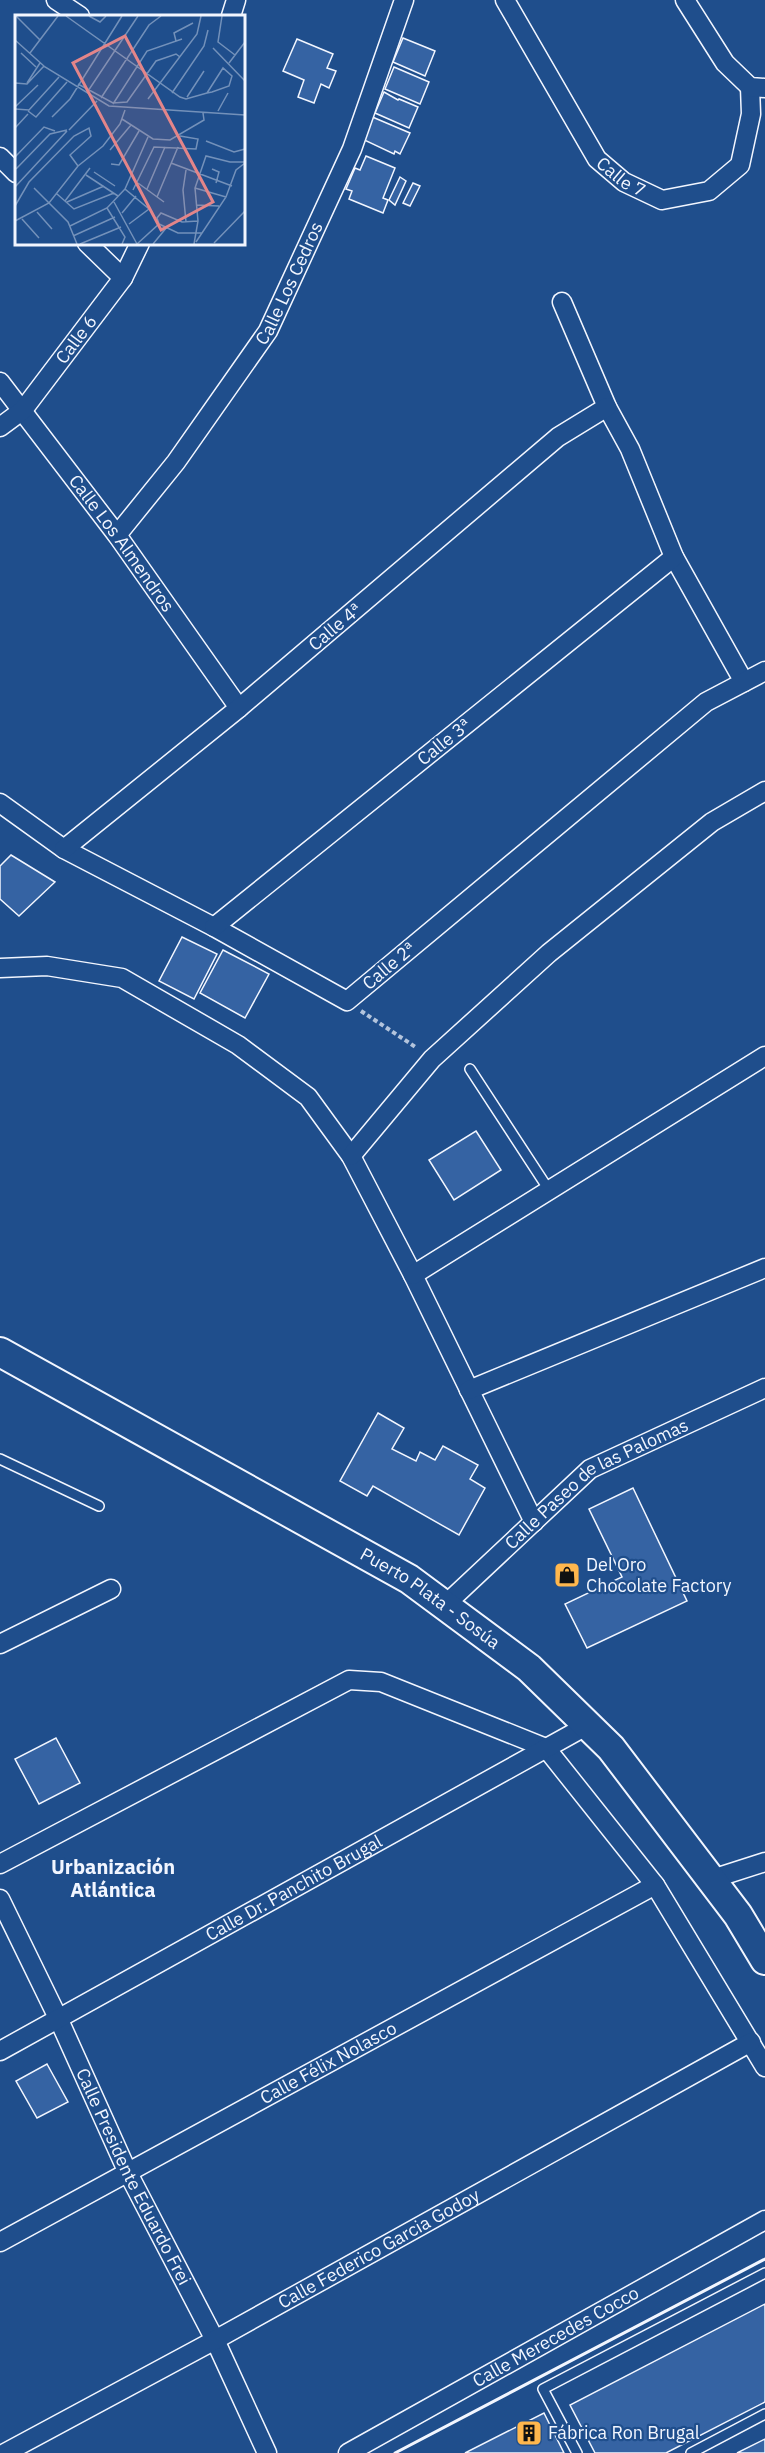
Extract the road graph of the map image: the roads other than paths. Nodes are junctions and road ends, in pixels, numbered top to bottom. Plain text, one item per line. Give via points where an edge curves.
1 (236, 0) edge
2 (404, 0) edge
3 (505, 0) edge
4 (685, 0) edge
5 (231, 15) edge
6 (758, 88) edge
7 (0, 157) edge
8 (15, 172) edge
9 (88, 244) edge
10 (140, 244) edge
11 (123, 278) junction
12 (562, 302) dead end
13 (0, 382) edge
14 (607, 407) junction
15 (23, 410) junction
16 (0, 427) edge
17 (117, 535) junction
18 (674, 557) junction
19 (765, 671) edge
20 (744, 682) junction
21 (239, 708) junction
22 (765, 791) edge
23 (0, 803) edge
24 (64, 849) junction
25 (214, 927) junction
26 (0, 968) edge
27 (765, 1056) edge
28 (470, 1069) dead end
29 (351, 1156) junction
30 (549, 1190) junction
31 (765, 1268) edge
32 (413, 1275) junction
33 (0, 1352) edge
34 (765, 1388) edge
35 (469, 1389) junction
36 (0, 1459) edge
37 (99, 1506) dead end
38 (534, 1522) junction
39 (111, 1589) dead end
40 (445, 1605) junction
41 (0, 1644) edge
42 (588, 1725) junction
43 (546, 1748) junction
44 (765, 1862) edge
45 (0, 1864) edge
46 (712, 1880) junction
47 (655, 1885) junction
48 (0, 1899) edge
49 (765, 1960) edge
50 (59, 2020) junction
51 (751, 2043) junction
52 (0, 2051) edge
53 (765, 2067) edge
54 (128, 2173) junction
55 (765, 2220) edge
56 (0, 2242) edge
57 (765, 2273) edge
58 (215, 2340) junction
59 (765, 2414) edge
60 (5, 2453) edge
61 (267, 2453) edge
62 (348, 2453) edge
63 (577, 2453) edge
64 (692, 2453) edge

1 - 5 street
2 - 17 street, Calle Los Cedros via 352,149 268,331 176,462
3 - 6 street, Calle 7 via 597,159 624,183 662,200 709,191 741,165
4 - 6 street via 725,63
7 - 8 street
9 - 11 street
10 - 11 street, Calle 6
11 - 15 street, Calle 6
12 - 14 street
13 - 15 street, Calle Los Almendros
14 - 18 street via 630,449
14 - 21 street, Calle 4ª via 558,437
15 - 16 street, Calle 6
15 - 17 street, Calle Los Almendros
17 - 21 street, Calle Los Almendros
18 - 20 street
18 - 25 street, Calle 3ª
19 - 20 street, Calle 2ª
20 - 25 street, Calle 2ª via 706,702 347,1001
21 - 24 street, Calle 4ª
22 - 29 street via 712,822 558,946 432,1059
23 - 24 street, Calle 2ª
24 - 25 street, Calle 2ª
26 - 29 street via 47,966 122,978 238,1045 308,1097
27 - 30 street
28 - 30 lane
29 - 32 street
30 - 32 street
31 - 35 street
32 - 35 street
33 - 40 main road, Puerto Plata - Sosúa via 399,1573
34 - 38 street, Calle Paseo de las Palomas via 590,1469
35 - 38 street
36 - 37 lane
38 - 40 street, Calle Paseo de las Palomas
39 - 41 street
40 - 42 main road, Puerto Plata - Sosúa via 529,1668
42 - 43 street, Calle Dr. Panchito Brugal
42 - 46 main road, Puerto Plata - Sosúa via 612,1748
43 - 45 street via 381,1682 350,1680
43 - 47 street
43 - 50 street, Calle Dr. Panchito Brugal
44 - 46 street
46 - 49 main road, Puerto Plata - Sosúa
47 - 51 street
47 - 54 street, Calle Félix Nolasco
48 - 50 street, Calle Presidente Eduardo Frei
50 - 52 street, Calle Dr. Panchito Brugal
50 - 54 street, Calle Presidente Eduardo Frei
51 - 53 street
51 - 58 street, Calle Federico Garcia Godoy
54 - 56 street, Calle Félix Nolasco
54 - 58 street, Calle Presidente Eduardo Frei
55 - 62 street, Calle Merecedes Cocco
57 - 63 lane via 543,2389
58 - 60 street, Calle Federico Garcia Godoy
58 - 61 street, Calle Presidente Eduardo Frei
59 - 64 lane

